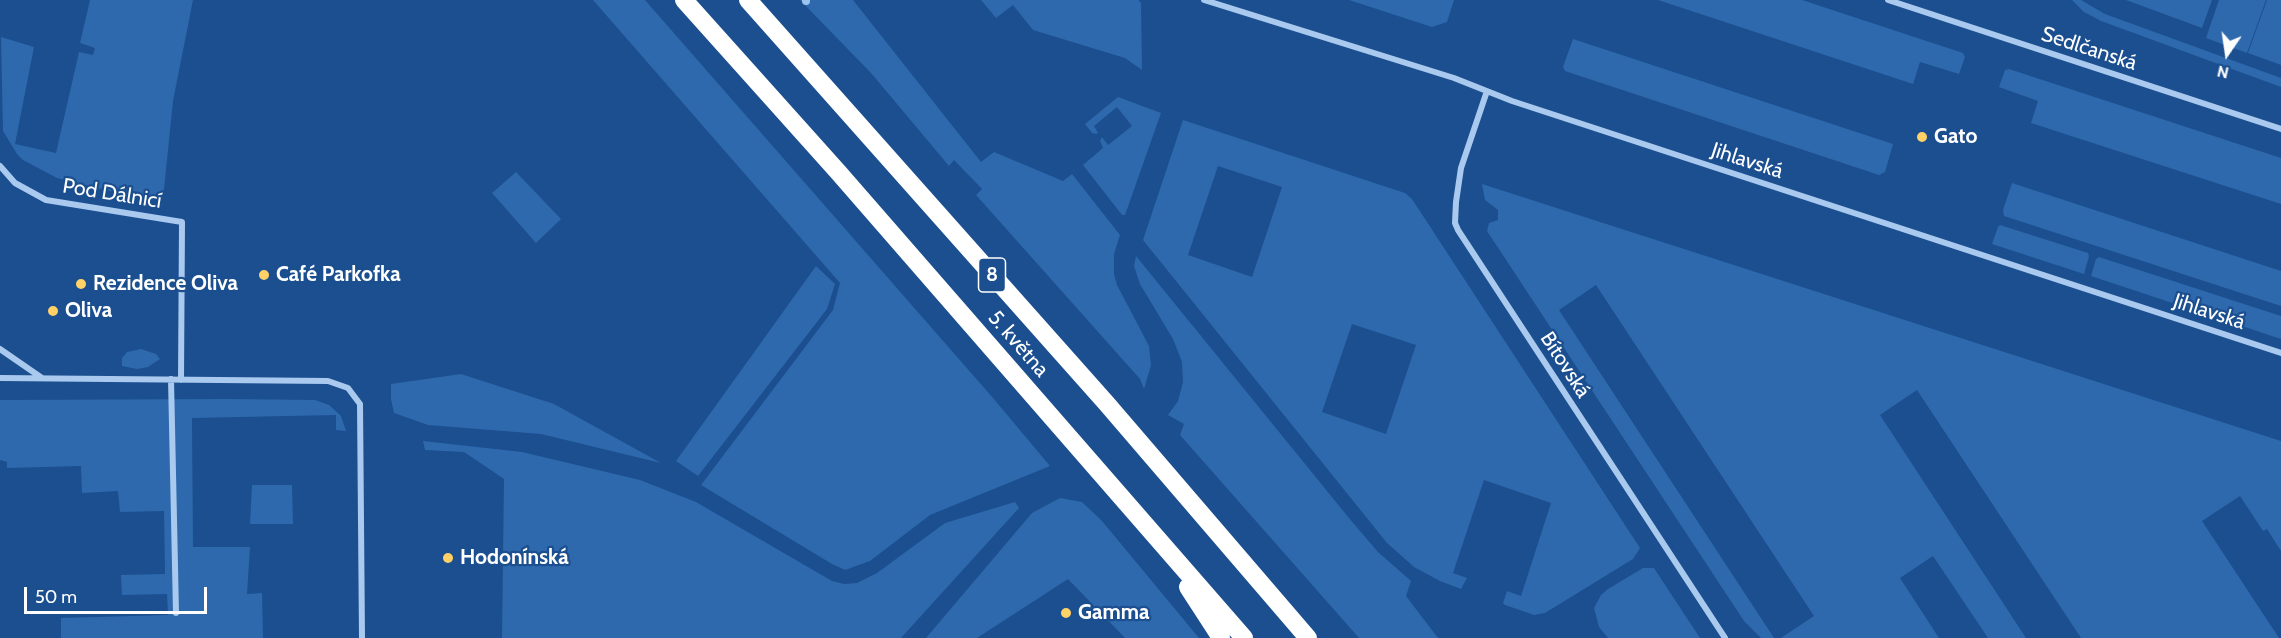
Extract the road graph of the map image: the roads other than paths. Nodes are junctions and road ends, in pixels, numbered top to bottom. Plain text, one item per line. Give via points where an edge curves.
1 (684, 0) edge
2 (748, 0) edge
3 (1204, 0) edge
4 (1888, 0) edge
5 (1487, 91) junction
6 (2281, 129) edge
7 (0, 166) edge
8 (0, 349) edge
9 (2281, 353) edge
10 (0, 378) edge
11 (43, 378) junction
12 (171, 379) junction
13 (182, 380) junction
14 (1152, 532) junction
15 (176, 613) dead end
16 (362, 638) edge
17 (1221, 638) edge
18 (1244, 638) edge
19 (1308, 638) edge
20 (1725, 638) edge

1 - 14 highway, 5. května / 8
2 - 19 highway, 5. května / 8 via 1107,404
3 - 5 street, Jihlavská
4 - 6 street, Sedlčanská
5 - 9 street, Jihlavská
5 - 20 street, Bítovská via 1461,168 1455,202 1458,230
7 - 13 street, Pod Dálnicí via 15,183 46,200 182,222
8 - 11 street
10 - 11 street
11 - 12 street
12 - 13 street
12 - 15 street
13 - 16 street via 328,381 355,395 360,404
14 - 17 highway
14 - 18 highway, 5. května / 8

